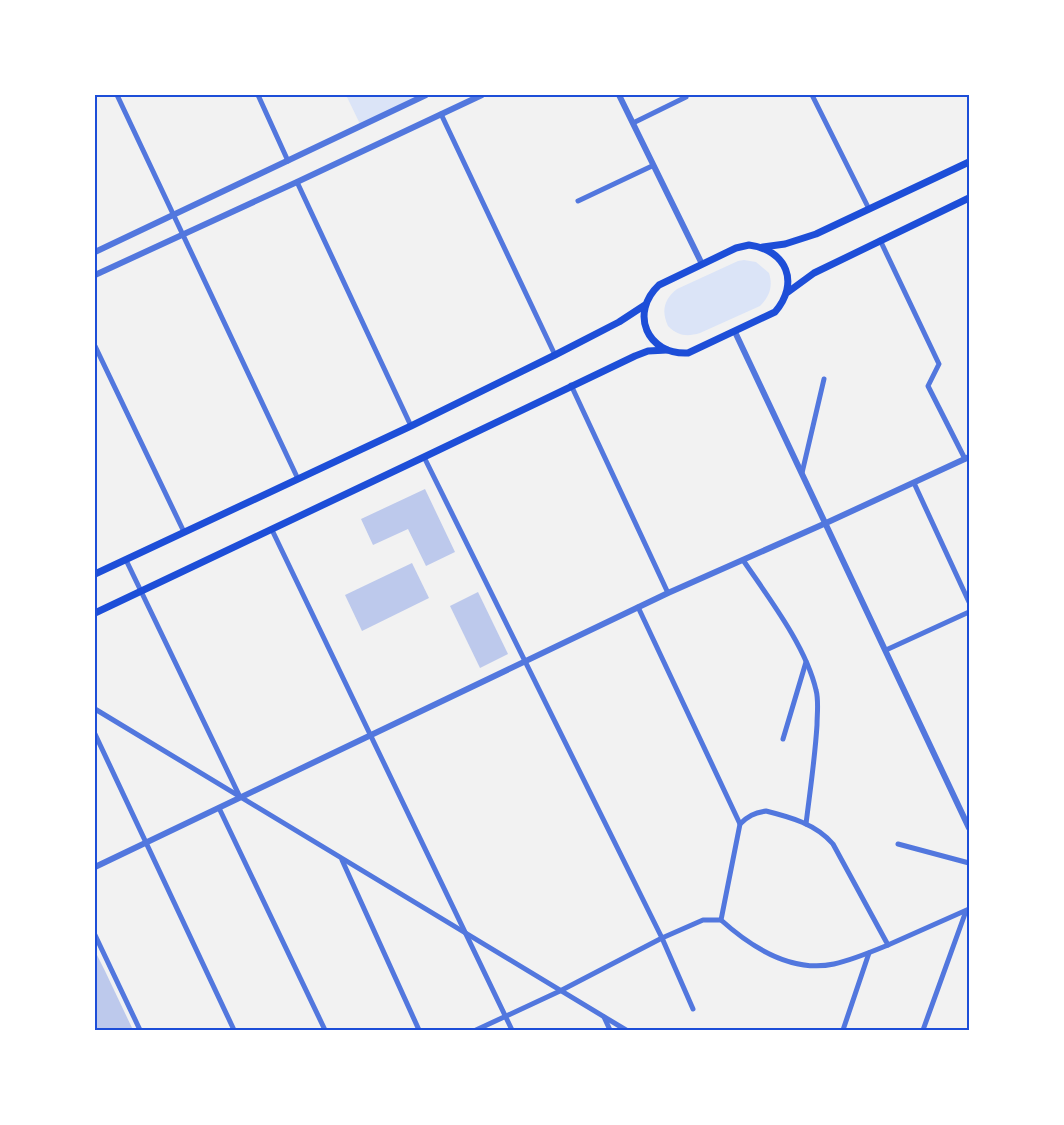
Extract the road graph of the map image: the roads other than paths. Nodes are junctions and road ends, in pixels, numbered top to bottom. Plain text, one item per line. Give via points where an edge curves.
1 (117, 95) edge
2 (258, 95) edge
3 (426, 95) edge
4 (482, 95) edge
5 (619, 95) edge
6 (812, 95) edge
7 (686, 97) dead end
8 (441, 114) junction
9 (633, 123) junction
10 (288, 160) junction
11 (969, 162) edge
12 (652, 166) junction
13 (297, 182) junction
14 (969, 198) edge
15 (578, 201) dead end
16 (869, 209) junction
17 (174, 214) junction
18 (182, 234) junction
19 (880, 240) junction
20 (763, 247) junction
21 (95, 252) edge
22 (702, 264) junction
23 (95, 275) edge
24 (788, 292) junction
25 (645, 305) junction
26 (734, 332) junction
27 (95, 346) edge
28 (667, 350) junction
29 (555, 356) junction
30 (824, 378) dead end
31 (571, 385) junction
32 (411, 426) junction
33 (424, 457) junction
34 (967, 458) edge
35 (802, 473) junction
36 (298, 479) junction
37 (914, 483) junction
38 (826, 523) junction
39 (272, 530) junction
40 (184, 532) junction
41 (126, 560) junction
42 (743, 560) junction
43 (95, 574) edge
44 (140, 592) junction
45 (668, 593) junction
46 (969, 602) edge
47 (638, 607) junction
48 (969, 612) edge
49 (95, 613) edge
50 (886, 650) junction
51 (526, 661) junction
52 (806, 662) junction
53 (95, 709) edge
54 (95, 734) edge
55 (371, 735) junction
56 (783, 739) dead end
57 (240, 797) junction
58 (219, 808) junction
59 (740, 824) junction
60 (806, 824) junction
61 (969, 828) edge
62 (146, 842) junction
63 (898, 844) dead end
64 (342, 858) junction
65 (969, 863) edge
66 (95, 867) edge
67 (967, 910) edge
68 (721, 920) junction
69 (466, 934) junction
70 (95, 935) edge
71 (662, 938) junction
72 (888, 945) junction
73 (869, 953) junction
74 (560, 991) junction
75 (693, 1009) dead end
76 (603, 1016) junction
77 (505, 1017) junction
78 (140, 1030) edge
79 (234, 1030) edge
80 (324, 1030) edge
81 (419, 1030) edge
82 (476, 1030) edge
83 (512, 1030) edge
84 (610, 1030) edge
85 (626, 1030) edge
86 (843, 1030) edge
87 (923, 1030) edge

1 - 17 street
2 - 10 street
3 - 10 street
4 - 8 street
5 - 9 street
6 - 16 street
7 - 9 street
8 - 13 street
8 - 29 street
9 - 12 street
10 - 17 street
11 - 16 main road
12 - 15 street
12 - 22 street
13 - 18 street
13 - 32 street
14 - 19 main road
16 - 20 main road via 816,234
17 - 18 street
17 - 21 street
18 - 23 street
18 - 36 street
19 - 24 main road via 814,273
19 - 34 street via 939,364 928,386
20 - 22 main road via 749,245 736,248
20 - 24 main road via 784,265
22 - 25 main road via 659,285
24 - 26 main road via 775,312
25 - 28 main road via 646,328 654,342
25 - 29 main road
26 - 28 main road via 688,353
26 - 35 street
27 - 40 street
28 - 31 main road via 635,356
29 - 32 main road
30 - 35 street
31 - 33 main road
31 - 45 street
32 - 36 main road
33 - 39 main road
33 - 51 street
34 - 37 street
35 - 38 street
36 - 40 main road
37 - 38 street
37 - 46 street
38 - 42 street
38 - 50 street
39 - 44 main road
39 - 55 street
40 - 41 main road
41 - 43 main road
41 - 44 street
42 - 45 street
42 - 52 street
44 - 49 main road
44 - 57 street
45 - 47 street
47 - 51 street
47 - 59 street
48 - 50 street
50 - 61 street
51 - 55 street
51 - 71 street
52 - 56 street
52 - 60 street via 816,691 817,711
53 - 57 street
54 - 62 street
55 - 57 street
55 - 69 street
57 - 58 street
57 - 64 street
58 - 62 street
58 - 80 street
59 - 60 street via 755,812 766,811
59 - 68 street
60 - 72 street via 824,834 833,844
62 - 66 street
62 - 79 street
63 - 65 street
64 - 69 street
64 - 81 street
67 - 72 street
67 - 87 street
68 - 71 street via 703,920
68 - 73 street via 736,934 786,962 811,966 833,964
69 - 74 street
69 - 77 street
70 - 78 street
71 - 74 street
71 - 75 street
72 - 73 street
73 - 86 street
74 - 76 street
74 - 77 street
76 - 84 street
76 - 85 street
77 - 82 street
77 - 83 street

